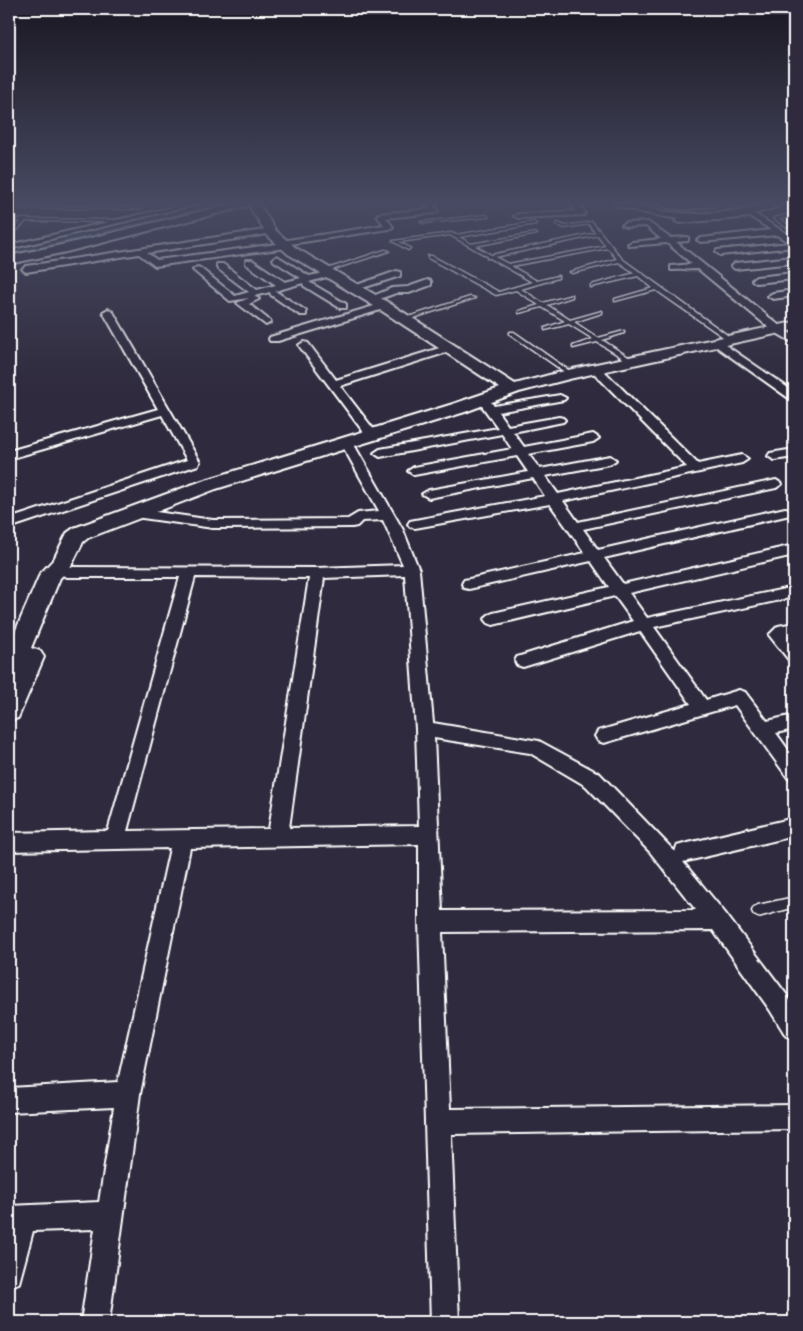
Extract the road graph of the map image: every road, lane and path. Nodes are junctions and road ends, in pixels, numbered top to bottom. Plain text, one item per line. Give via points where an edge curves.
1 (44, 266) edge
2 (220, 266) dead end
3 (255, 266) edge
4 (286, 266) edge
5 (316, 266) edge
6 (348, 266) edge
7 (447, 266) edge
8 (506, 266) edge
9 (596, 266) edge
10 (628, 266) edge
11 (699, 266) edge
12 (700, 266) edge
13 (674, 268) dead end
14 (26, 269) dead end
15 (197, 270) dead end
16 (572, 272) dead end
17 (328, 274) junction
18 (397, 274) dead end
19 (638, 274) junction
20 (794, 276) edge
21 (556, 277) dead end
22 (756, 280) dead end
23 (307, 282) junction
24 (537, 283) junction
25 (428, 284) dead end
26 (284, 286) junction
27 (593, 286) dead end
28 (353, 288) junction
29 (657, 288) junction
30 (518, 289) junction
31 (274, 293) junction
32 (794, 293) edge
33 (258, 294) junction
34 (570, 296) dead end
35 (773, 296) dead end
36 (472, 298) dead end
37 (617, 300) dead end
38 (378, 302) junction
39 (543, 304) junction
40 (342, 306) dead end
41 (108, 312) dead end
42 (521, 312) dead end
43 (600, 312) dead end
44 (303, 314) dead end
45 (405, 319) junction
46 (266, 322) dead end
47 (570, 322) junction
48 (794, 326) edge
49 (547, 329) dead end
50 (777, 329) junction
51 (622, 332) dead end
52 (512, 333) dead end
53 (274, 339) dead end
54 (598, 340) junction
55 (794, 340) edge
56 (725, 341) junction
57 (304, 345) dead end
58 (575, 347) dead end
59 (450, 348) junction
60 (631, 361) junction
61 (478, 369) junction
62 (596, 369) junction
63 (571, 374) junction
64 (334, 384) junction
65 (513, 389) junction
66 (560, 398) dead end
67 (794, 398) edge
68 (489, 401) junction
69 (166, 411) junction
70 (559, 420) dead end
71 (505, 430) junction
72 (372, 435) junction
73 (593, 438) dead end
74 (348, 443) junction
75 (521, 451) junction
76 (380, 453) dead end
77 (794, 453) edge
78 (9, 455) edge
79 (774, 456) dead end
80 (742, 459) dead end
81 (610, 460) dead end
82 (696, 469) junction
83 (414, 471) dead end
84 (536, 474) junction
85 (776, 484) dead end
86 (428, 494) dead end
87 (553, 499) junction
88 (785, 512) dead end
89 (135, 513) junction
90 (388, 515) junction
91 (9, 524) edge
92 (415, 524) dead end
93 (574, 527) junction
94 (794, 550) edge
95 (595, 556) junction
96 (65, 568) junction
97 (412, 570) junction
98 (189, 573) junction
99 (317, 573) junction
100 (469, 584) dead end
101 (619, 590) junction
102 (794, 592) edge
103 (493, 619) dead end
104 (643, 624) junction
105 (794, 629) edge
106 (794, 656) edge
107 (523, 660) dead end
108 (9, 673) edge
109 (703, 708) junction
110 (9, 711) edge
111 (794, 722) edge
112 (425, 729) junction
113 (764, 729) junction
114 (604, 736) dead end
115 (794, 772) edge
116 (794, 827) edge
117 (428, 835) junction
118 (278, 836) junction
119 (182, 839) junction
120 (115, 840) junction
121 (9, 842) edge
122 (684, 853) dead end
123 (794, 902) edge
124 (758, 911) dead end
125 (718, 920) junction
126 (430, 922) junction
127 (794, 1028) edge
128 (128, 1094) junction
129 (9, 1100) edge
130 (794, 1117) edge
131 (438, 1122) junction
132 (110, 1215) junction
133 (16, 1219) edge
134 (9, 1273) edge
135 (95, 1322) edge
136 (444, 1322) edge

1 - 14 street
2 - 33 street
3 - 26 street
4 - 23 street
5 - 17 street
6 - 17 lane
7 - 30 lane via 498,294
8 - 24 lane
9 - 16 lane
10 - 19 lane
11 - 13 street
12 - 50 street
15 - 33 street via 233,299
17 - 23 street
17 - 28 street
18 - 28 street
19 - 27 lane
19 - 29 lane
20 - 22 street
21 - 24 lane
23 - 26 street
23 - 31 street
23 - 40 street
24 - 30 lane
25 - 38 street via 410,290 395,290
26 - 33 street
28 - 38 street
29 - 37 lane
29 - 56 lane
30 - 39 lane
31 - 44 street
31 - 46 street via 242,303
32 - 35 street
34 - 39 lane
36 - 45 lane
38 - 45 street
38 - 53 street
39 - 42 lane
39 - 47 lane
41 - 69 street
43 - 47 lane
45 - 59 street
47 - 49 lane
47 - 54 lane
48 - 50 street
50 - 55 street
50 - 56 street
51 - 54 lane
52 - 63 lane
54 - 58 lane
54 - 60 lane
56 - 60 street
56 - 67 street
57 - 64 street
59 - 61 street
59 - 64 street
60 - 62 street
61 - 65 street
61 - 68 street
62 - 63 street
62 - 82 street
63 - 65 street
64 - 72 street
65 - 68 street
66 - 68 street
68 - 71 street
68 - 72 street
69 - 78 street
69 - 91 street via 194,462
70 - 71 street
71 - 75 street
71 - 76 street
72 - 74 street
73 - 75 street
74 - 89 street via 209,485
74 - 90 street
75 - 83 street
75 - 84 street
77 - 79 street
80 - 82 street
81 - 84 street
82 - 87 street
84 - 86 street
84 - 87 street
85 - 93 street
87 - 92 street
87 - 93 street
88 - 95 street
89 - 90 street via 213,524 352,523 358,517
89 - 96 street via 74,538
90 - 97 street
93 - 95 street
94 - 101 street
95 - 100 street
95 - 101 street
96 - 98 street
96 - 108 street via 51,574
96 - 110 street
97 - 99 street
97 - 112 street
98 - 99 street
98 - 120 street
99 - 118 street
101 - 103 street
101 - 104 street
102 - 104 street
104 - 107 street
104 - 109 street
105 - 106 street via 777,635
109 - 113 street via 739,698
109 - 114 street
111 - 113 street
112 - 117 street
112 - 125 street via 534,746 593,780 657,846
113 - 115 street
116 - 122 street
117 - 118 street
117 - 126 street
118 - 119 street
119 - 120 street
119 - 128 street
120 - 121 street
123 - 124 lane
125 - 126 street
125 - 127 street
126 - 131 street
128 - 129 street
128 - 132 street
130 - 131 street
131 - 136 street
132 - 133 street
132 - 135 street
133 - 134 street

